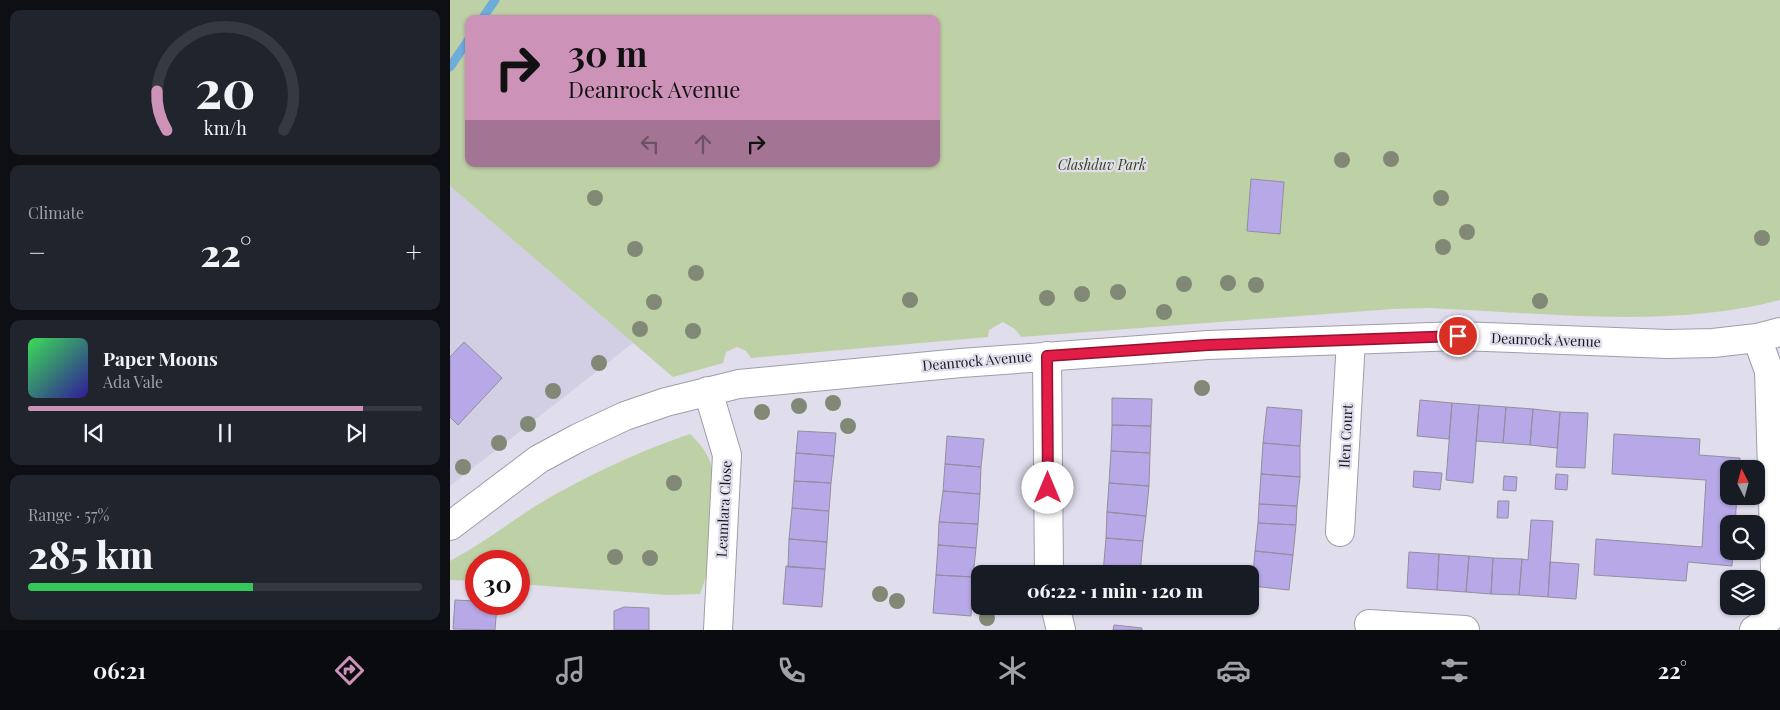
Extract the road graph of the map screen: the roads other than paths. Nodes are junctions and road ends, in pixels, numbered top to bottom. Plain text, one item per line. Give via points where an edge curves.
1 (1768, 335) edge
2 (1351, 340) junction
3 (1047, 356) junction
4 (708, 391) junction
5 (450, 526) edge
6 (1340, 532) dead end
7 (1049, 565) edge
8 (1057, 615) edge
9 (1369, 624) dead end
10 (718, 630) edge
11 (1061, 630) edge
12 (1465, 630) edge
13 (1754, 630) edge

1 - 2 street, Deanrock Avenue via 1713,343 1668,344 1458,336
1 - 13 street via 1776,599 1768,623
2 - 3 street, Deanrock Avenue via 1208,345
2 - 6 street, Ilen Court
3 - 4 street, Deanrock Avenue via 771,380
3 - 7 street
4 - 5 street, Deanrock Avenue via 625,416 578,438 539,459
4 - 10 street, Leamlara Close via 727,455
8 - 11 street
9 - 12 street

